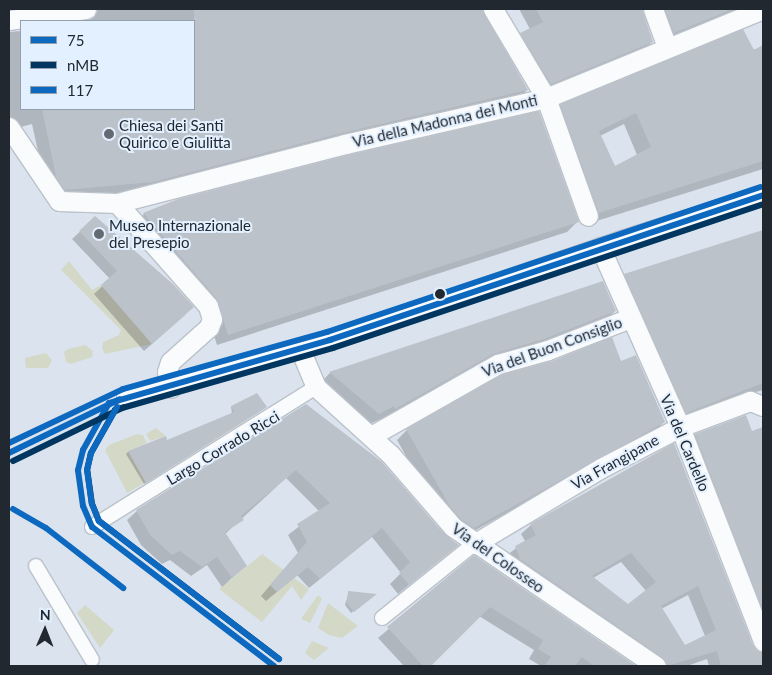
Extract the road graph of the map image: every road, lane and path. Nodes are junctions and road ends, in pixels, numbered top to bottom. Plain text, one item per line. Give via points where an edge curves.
1 (86, 9) edge
2 (493, 9) edge
3 (653, 9) edge
4 (763, 9) edge
5 (9, 20) edge
6 (667, 47) junction
7 (546, 98) junction
8 (9, 127) edge
9 (763, 195) edge
10 (117, 203) junction
11 (588, 216) dead end
12 (600, 247) junction
13 (630, 318) junction
14 (300, 349) junction
15 (171, 387) junction
16 (316, 388) junction
17 (126, 397) dead end
18 (759, 401) edge
19 (680, 427) junction
20 (371, 436) junction
21 (92, 527) dead end
22 (474, 544) junction
23 (36, 566) dead end
24 (382, 618) dead end
25 (763, 641) edge
26 (92, 660) dead end
27 (656, 666) edge

1 - 5 street
2 - 7 street
3 - 6 street
4 - 6 street, Via della Madonna dei Monti
6 - 7 street, Via della Madonna dei Monti
7 - 10 street, Via della Madonna dei Monti via 345,144
7 - 11 street
8 - 10 street, Via della Madonna dei Monti via 59,200
9 - 12 street
10 - 15 street via 206,302 211,323 171,359 167,369
12 - 13 street, Via del Cardello
12 - 14 street
13 - 19 street, Via del Cardello
13 - 20 street, Via del Buon Consiglio via 548,350 498,364
14 - 15 street
14 - 16 street
15 - 17 street
16 - 20 street, Via del Colosseo
16 - 21 street, Largo Corrado Ricci
18 - 19 street, Via Frangipane
19 - 22 street, Via Frangipane via 601,468
19 - 25 street, Via del Cardello
20 - 22 street, Via del Colosseo via 399,463 445,520
22 - 24 street
22 - 27 street, Via del Colosseo
23 - 26 street

